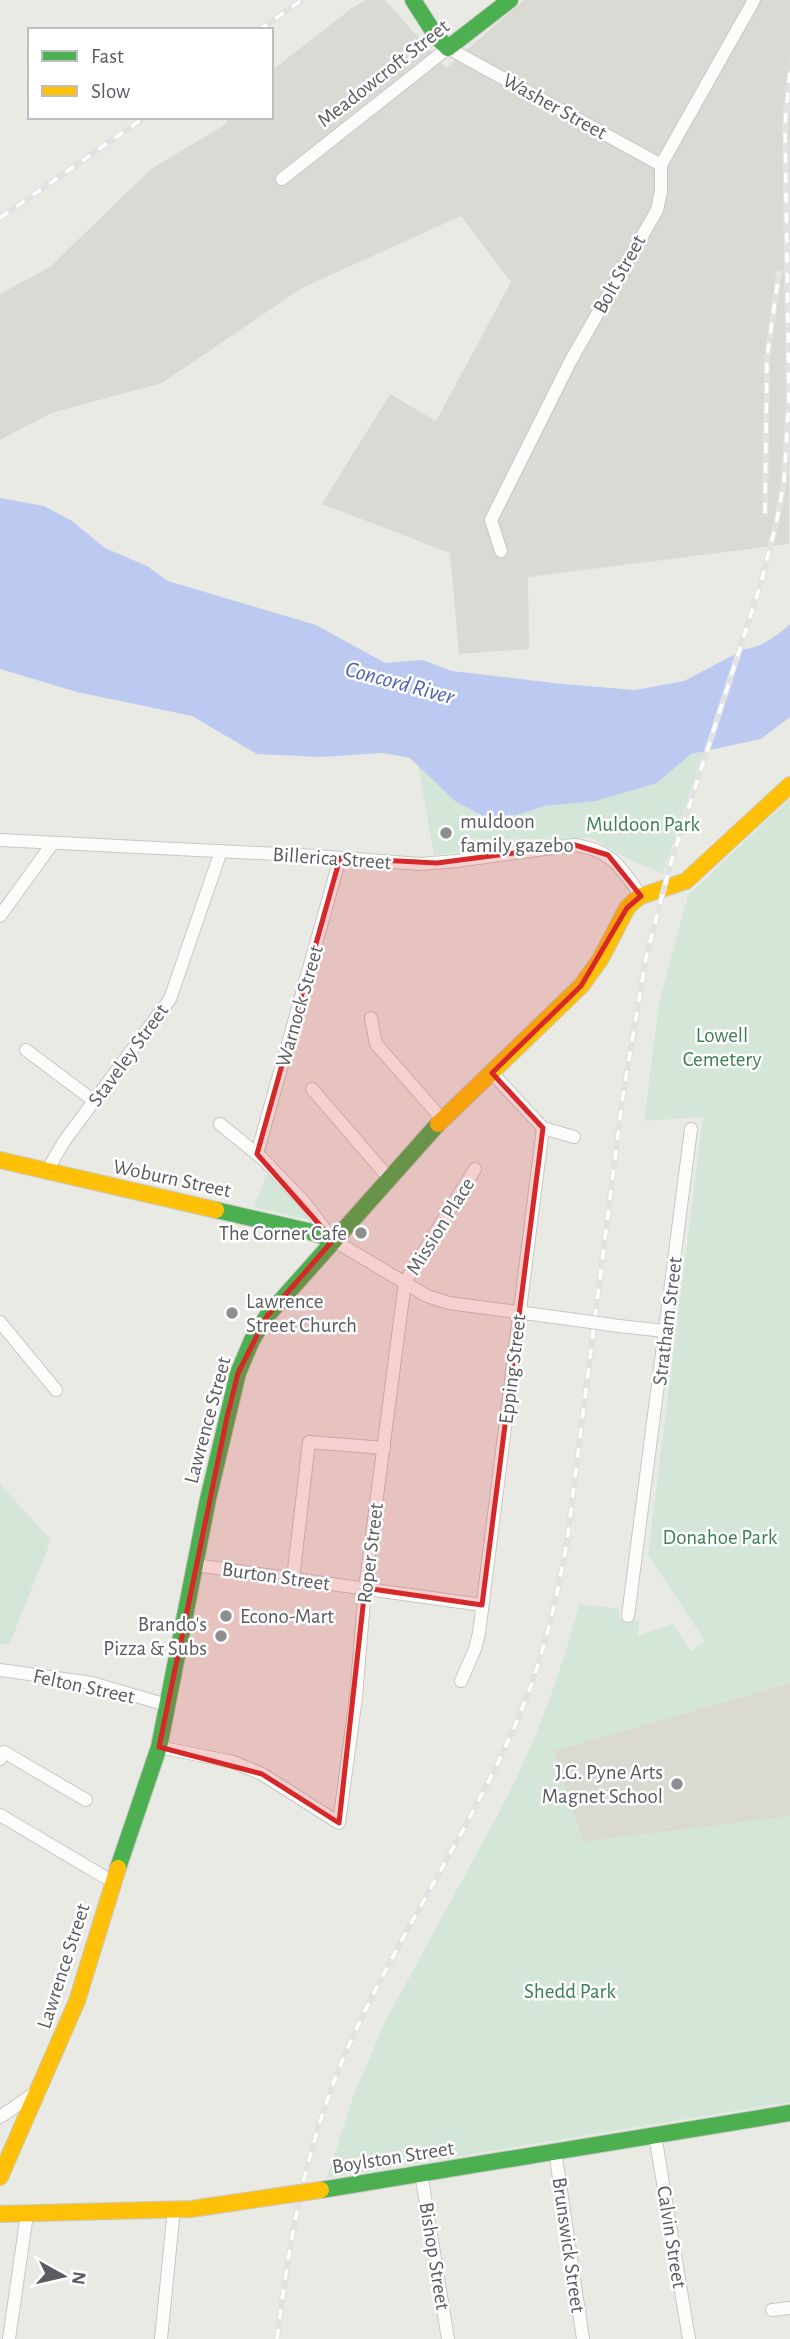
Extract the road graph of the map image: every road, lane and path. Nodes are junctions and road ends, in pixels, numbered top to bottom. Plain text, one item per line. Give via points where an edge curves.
1 (413, 0) edge
2 (510, 0) edge
3 (754, 0) edge
4 (448, 48) junction
5 (661, 165) junction
6 (282, 179) dead end
7 (501, 551) dead end
8 (790, 785) edge
9 (0, 840) edge
10 (52, 844) junction
11 (221, 851) junction
12 (340, 858) junction
13 (641, 896) junction
14 (0, 916) edge
15 (372, 1018) dead end
16 (26, 1050) dead end
17 (492, 1073) junction
18 (312, 1089) dead end
19 (94, 1101) junction
20 (442, 1119) junction
21 (220, 1124) dead end
22 (543, 1128) junction
23 (691, 1129) dead end
24 (574, 1137) dead end
25 (257, 1154) junction
26 (0, 1160) edge
27 (475, 1168) dead end
28 (46, 1172) junction
29 (388, 1177) junction
30 (333, 1240) junction
31 (405, 1283) junction
32 (520, 1312) junction
33 (0, 1322) edge
34 (665, 1331) junction
35 (56, 1390) dead end
36 (384, 1448) junction
37 (195, 1565) junction
38 (293, 1579) junction
39 (365, 1588) junction
40 (482, 1605) junction
41 (628, 1616) dead end
42 (0, 1670) edge
43 (461, 1681) dead end
44 (167, 1705) junction
45 (159, 1747) junction
46 (0, 1759) edge
47 (86, 1800) dead end
48 (0, 1815) edge
49 (113, 1882) junction
50 (39, 2090) junction
51 (790, 2113) edge
52 (0, 2118) edge
53 (655, 2135) junction
54 (555, 2151) junction
55 (421, 2173) junction
56 (0, 2177) edge
57 (174, 2209) junction
58 (0, 2214) edge
59 (27, 2214) junction
60 (790, 2308) edge
61 (772, 2310) dead end
62 (9, 2339) edge
63 (161, 2339) edge
64 (448, 2339) edge
65 (583, 2339) edge
66 (689, 2339) edge

1 - 4 main road
2 - 4 main road, Meadowcroft Street
3 - 5 street
4 - 5 street, Washer Street
4 - 6 street, Meadowcroft Street
5 - 7 street, Bolt Street via 657,210 562,379 492,520
8 - 13 main road via 686,881
9 - 10 street, Billerica Street
10 - 11 street, Billerica Street
10 - 14 street
11 - 12 street, Billerica Street
11 - 19 street, Staveley Street via 170,999
12 - 13 street, Billerica Street via 437,863 557,846 587,847 618,863
12 - 25 street, Warnock Street
13 - 17 main road, Lawrence Street via 627,908 581,986
15 - 20 street via 376,1044
16 - 19 street
17 - 20 main road, Lawrence Street
17 - 22 street
18 - 29 street
19 - 28 street, Staveley Street
20 - 29 main road, Lawrence Street
21 - 25 street
22 - 24 street
22 - 32 street, Epping Street
23 - 34 street, Stratham Street
25 - 30 street
26 - 28 main road, Woburn Street
27 - 31 street, Mission Place
28 - 30 main road, Woburn Street via 281,1224
29 - 30 main road, Lawrence Street
30 - 31 street
30 - 37 main road, Lawrence Street via 252,1340 238,1373
31 - 32 street via 438,1301
31 - 36 street, Roper Street
32 - 34 street, bridge
32 - 40 street, Epping Street
33 - 35 street
34 - 41 street, Stratham Street
36 - 38 street via 309,1442
36 - 39 street, Roper Street
37 - 38 street, Burton Street
37 - 44 main road, Lawrence Street
38 - 39 street, Burton Street
39 - 40 street, Burton Street
39 - 45 street, Roper Street via 339,1823 262,1774 233,1762
40 - 43 street, Epping Street via 475,1649
42 - 44 street, Felton Street via 92,1683
44 - 45 main road, Lawrence Street
45 - 49 main road, Lawrence Street
46 - 47 street via 4,1752
48 - 49 street
49 - 50 main road, Lawrence Street via 77,2001
50 - 52 street
50 - 56 main road, Lawrence Street
51 - 53 main road, Boylston Street
53 - 54 main road, Boylston Street
53 - 66 street, Calvin Street
54 - 55 main road, Boylston Street
54 - 65 street, Brunswick Street
55 - 57 main road, Boylston Street, bridge
55 - 64 street, Bishop Street
57 - 59 main road, Boylston Street
57 - 63 street
58 - 59 main road, Boylston Street
59 - 62 street
60 - 61 street

